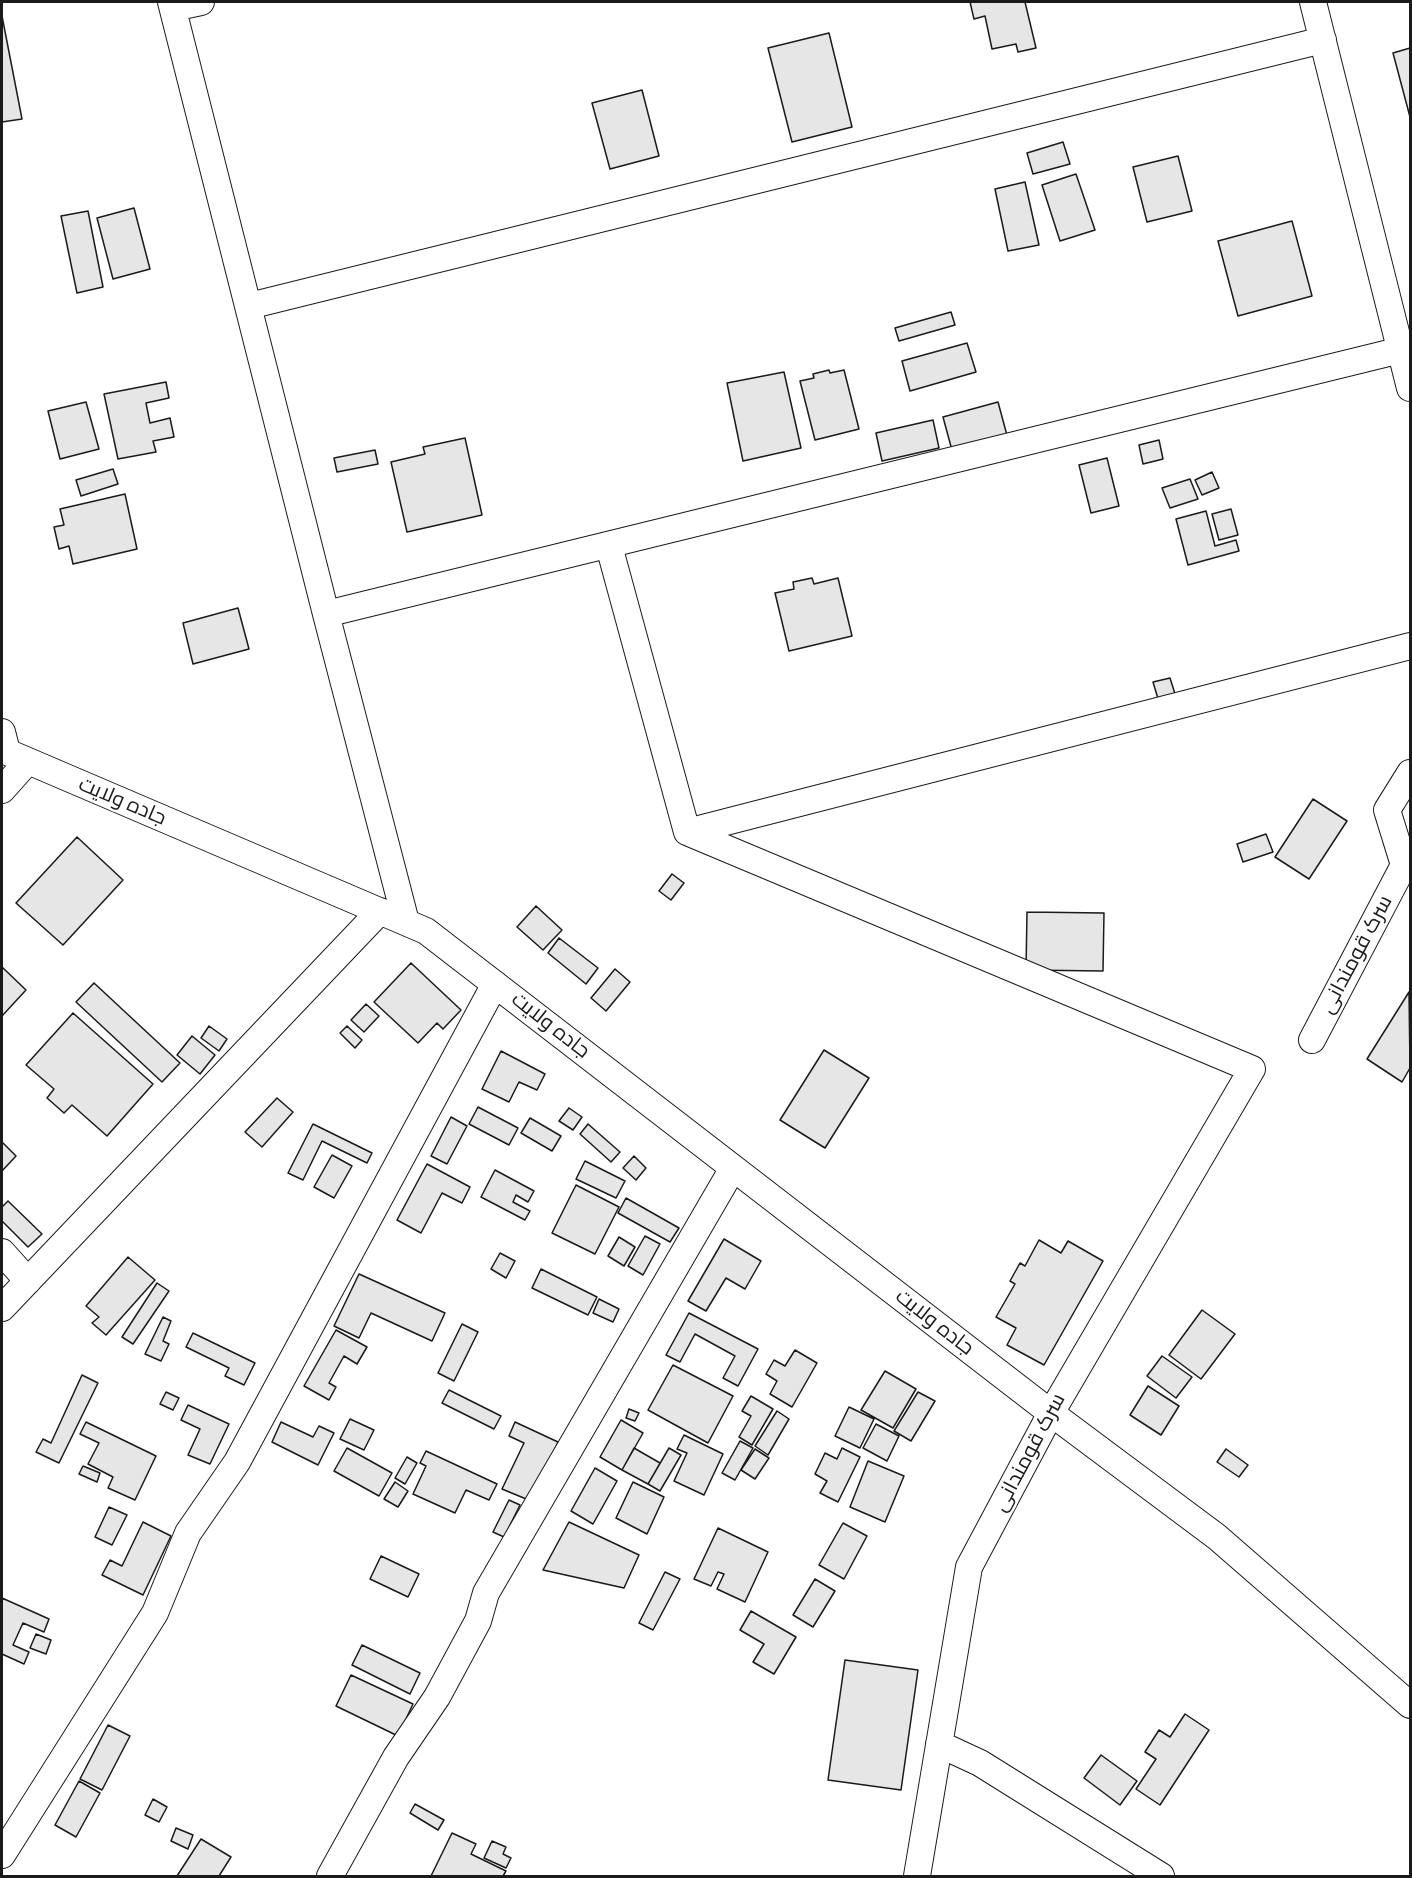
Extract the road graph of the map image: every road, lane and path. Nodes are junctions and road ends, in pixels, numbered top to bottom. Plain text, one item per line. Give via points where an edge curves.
1 (201, 2) edge
2 (1313, 2) edge
3 (172, 5) edge
4 (1323, 40) junction
5 (249, 306) junction
6 (1401, 350) junction
7 (1410, 388) edge
8 (609, 546) junction
9 (326, 614) junction
10 (1410, 646) edge
11 (2, 732) edge
12 (28, 761) junction
13 (1410, 773) edge
14 (2, 790) edge
15 (687, 832) junction
16 (380, 911) junction
17 (406, 922) junction
18 (495, 984) junction
19 (1312, 1040) dead end
20 (733, 1168) junction
21 (2, 1252) edge
22 (28, 1281) junction
23 (2, 1308) edge
24 (1051, 1413) junction
25 (1410, 1706) edge
26 (939, 1744) junction
27 (2, 1855) edge
28 (330, 1876) edge
29 (917, 1876) edge
30 (1161, 1876) edge

1 - 3 street
2 - 4 street
3 - 5 street
4 - 5 street
4 - 6 street
5 - 9 street
6 - 7 street
6 - 8 street
8 - 9 street
8 - 15 street
9 - 17 street
10 - 15 street
11 - 12 street, جاده ولایت via 7,752
12 - 14 street
12 - 16 street, جاده ولایت
13 - 19 street, سرک قومندانی via 1387,810 1404,865
15 - 24 street, سرک قومندانی via 1252,1069
16 - 17 street, جاده ولایت
16 - 22 street
17 - 18 street, جاده ولایت via 426,931
18 - 20 street, جاده ولایت
18 - 27 street via 237,1462 188,1533 155,1613
20 - 24 street, جاده ولایت
20 - 28 street via 486,1593 478,1621 437,1697 396,1757
21 - 22 street
22 - 23 street
24 - 25 street, جاده ولایت via 1217,1538
24 - 26 street, سرک قومندانی via 969,1567
26 - 29 street, سرک قومندانی
26 - 30 street via 980,1763

